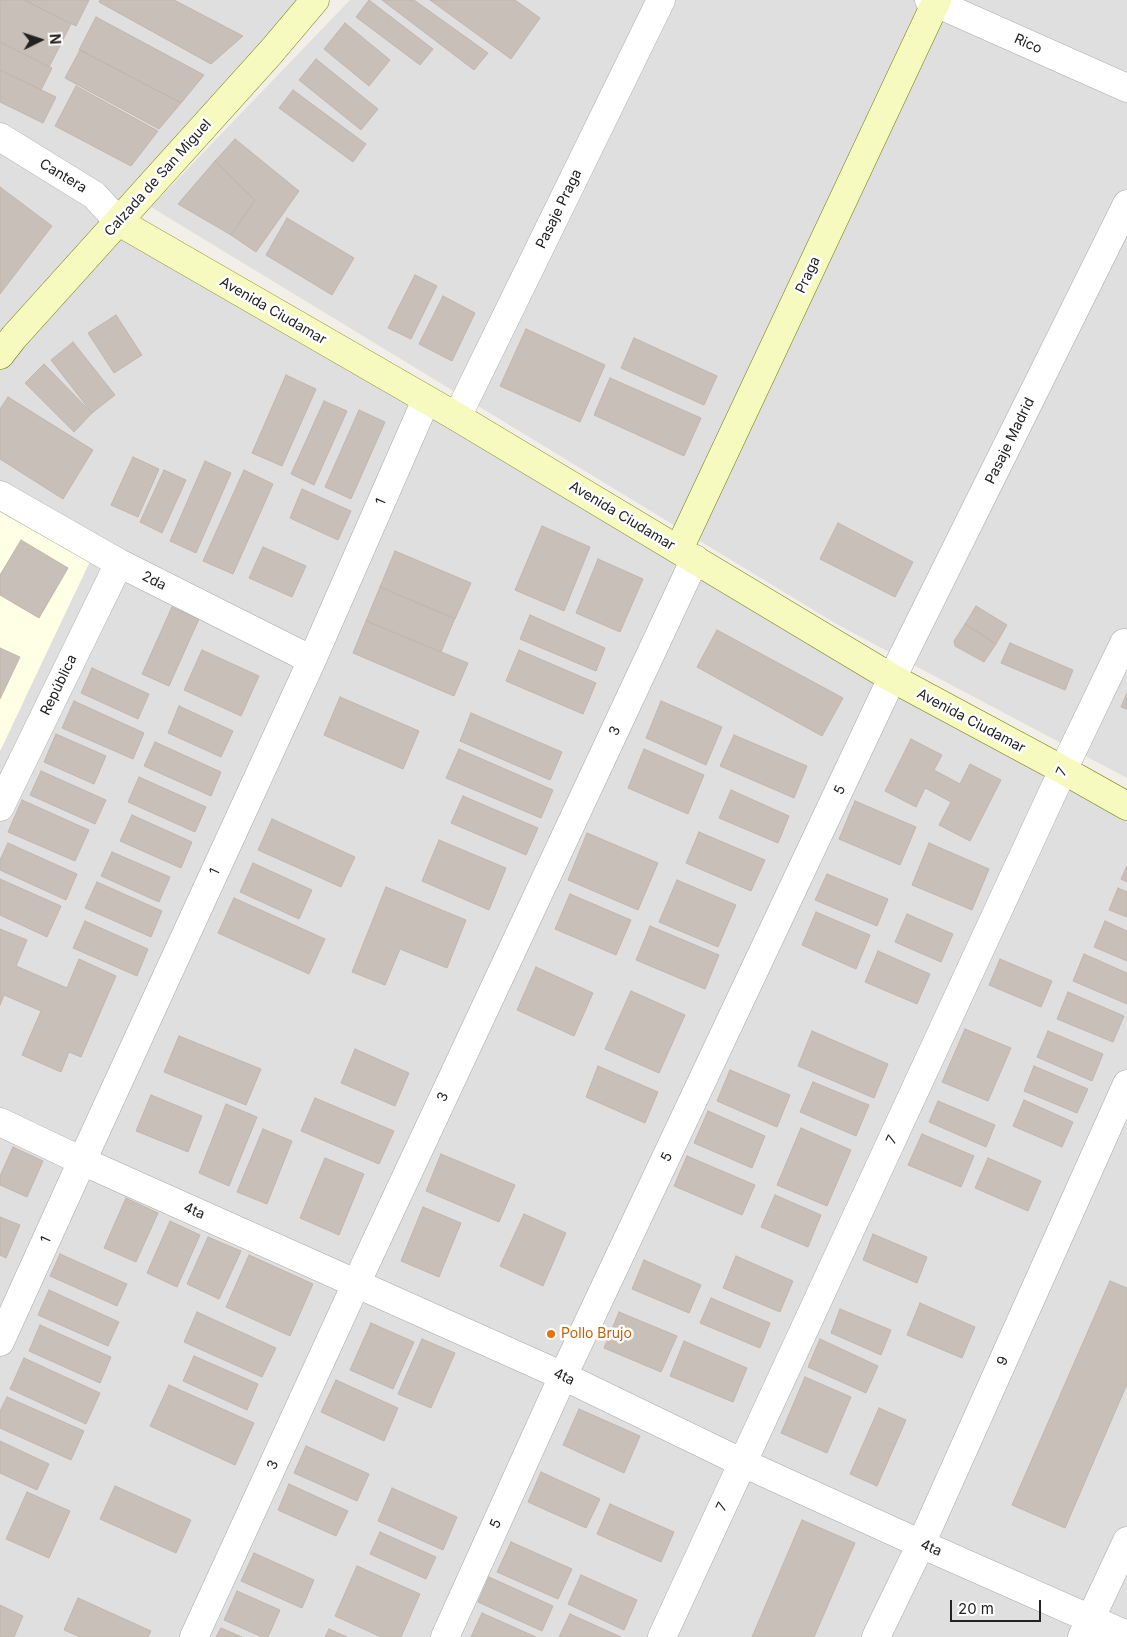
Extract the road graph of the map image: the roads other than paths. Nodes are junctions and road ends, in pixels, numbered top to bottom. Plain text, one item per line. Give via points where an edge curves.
1 (315, 0) edge
2 (661, 0) edge
3 (934, 1) edge
4 (1127, 88) edge
5 (0, 137) edge
6 (1127, 204) edge
7 (119, 222) junction
8 (0, 355) edge
9 (426, 400) junction
10 (458, 417) junction
11 (0, 495) edge
12 (687, 554) junction
13 (119, 563) junction
14 (1124, 643) dead end
15 (312, 660) junction
16 (892, 678) junction
17 (1063, 770) junction
18 (1127, 806) edge
19 (0, 808) edge
20 (1127, 1084) edge
21 (0, 1122) edge
22 (82, 1161) junction
23 (356, 1284) junction
24 (0, 1342) edge
25 (563, 1376) junction
26 (743, 1463) junction
27 (1127, 1541) edge
28 (921, 1544) junction
29 (1086, 1628) edge
30 (1127, 1634) edge
31 (194, 1637) edge
32 (445, 1637) edge
33 (662, 1637) edge
34 (876, 1637) edge

1 - 7 main road, Calzada de San Miguel
2 - 10 street, Pasaje Praga
3 - 4 street, Rico
3 - 12 main road, Praga
5 - 7 street, Cantera via 94,195
6 - 16 street, Pasaje Madrid
7 - 8 main road, Calzada de San Miguel
7 - 9 main road, Avenida Ciudamar
9 - 10 main road, Avenida Ciudamar
9 - 15 street, 1
10 - 12 main road, Avenida Ciudamar
11 - 13 street, 2da
12 - 16 main road, Avenida Ciudamar
12 - 23 street, 3
13 - 15 street, 2da
13 - 19 street, República
14 - 17 street, 7
15 - 22 street, 1
16 - 17 main road, Avenida Ciudamar
16 - 25 street, 5
17 - 18 main road, Avenida Ciudamar
17 - 26 street, 7
20 - 28 street, 9
21 - 22 street, 4ta
22 - 23 street, 4ta
22 - 24 street, 1
23 - 25 street, 4ta
23 - 31 street, 3
25 - 26 street, 4ta
25 - 32 street, 5
26 - 28 street, 4ta
26 - 33 street, 7
27 - 29 street
28 - 29 street, 4ta
28 - 34 street, 9
29 - 30 street, 4ta

